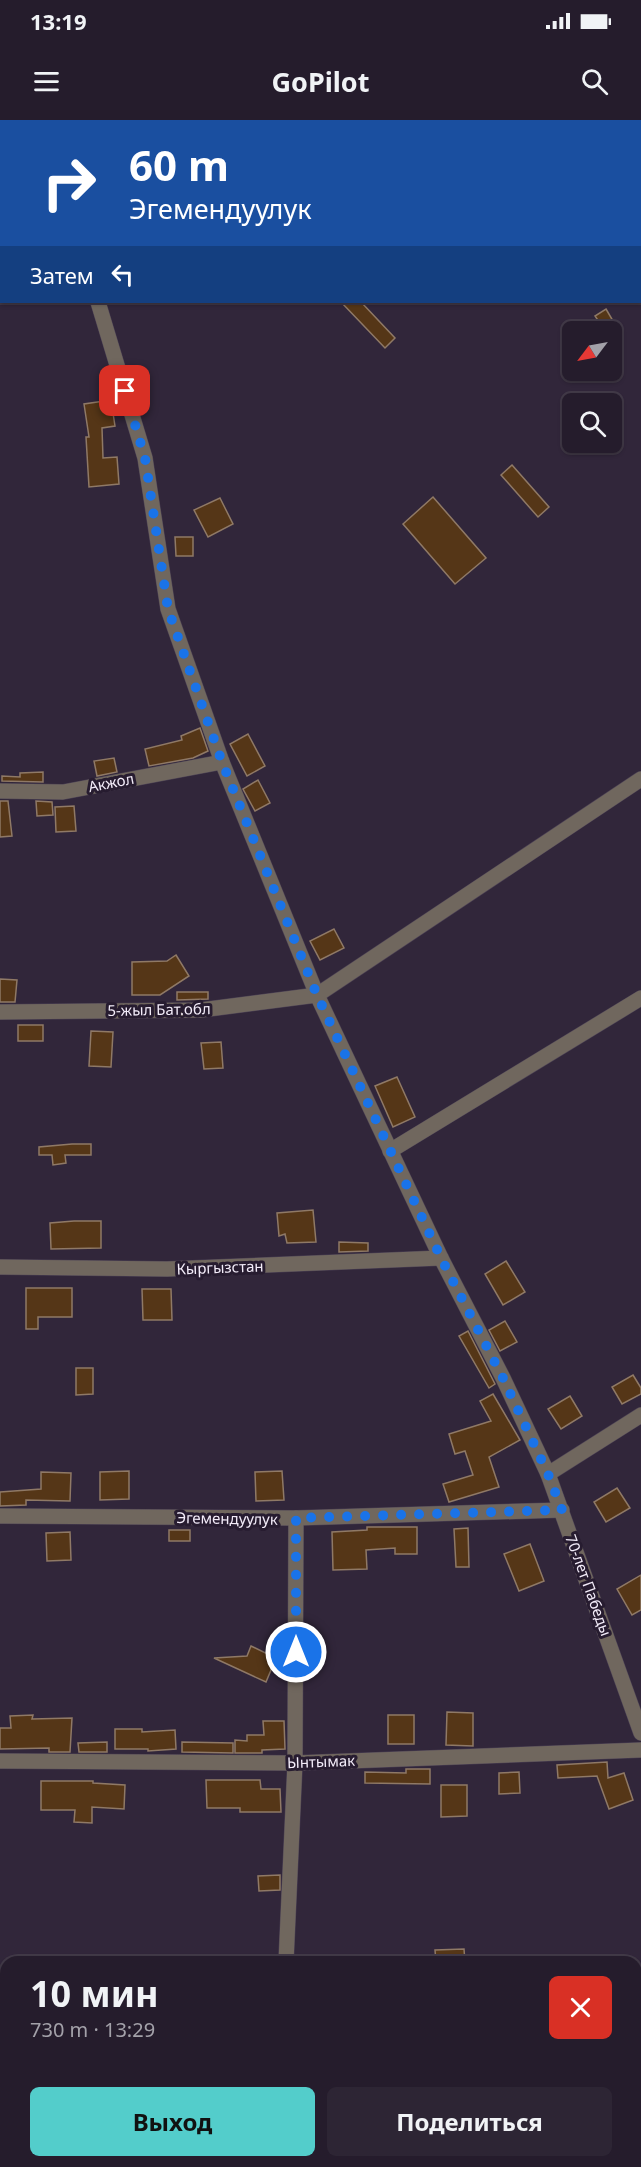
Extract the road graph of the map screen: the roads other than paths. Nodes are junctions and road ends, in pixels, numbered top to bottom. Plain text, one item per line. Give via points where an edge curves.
1 (98, 303) edge
2 (222, 762) junction
3 (641, 779) edge
4 (0, 791) edge
5 (317, 995) junction
6 (641, 998) edge
7 (0, 1012) edge
8 (390, 1151) junction
9 (441, 1258) junction
10 (0, 1267) edge
11 (641, 1415) edge
12 (548, 1474) junction
13 (562, 1510) junction
14 (0, 1516) edge
15 (296, 1518) junction
16 (641, 1733) edge
17 (641, 1750) edge
18 (0, 1761) edge
19 (295, 1763) junction
20 (286, 1956) edge

1 - 2 street, 70-лет Пабеды via 145,458 168,609
2 - 4 street, Акжол via 63,792
2 - 5 street, 70-лет Пабеды
3 - 5 street
5 - 7 street, 5-жыл Бат.обл via 201,1010
5 - 8 street, 70-лет Пабеды
6 - 8 street
8 - 9 street, 70-лет Пабеды
9 - 10 street, Кыргызстан via 167,1269
9 - 12 street, 70-лет Пабеды
11 - 12 street
12 - 13 street, 70-лет Пабеды
13 - 15 street, Эгемендуулук
13 - 16 street, 70-лет Пабеды
14 - 15 street, Эгемендуулук
15 - 19 street
17 - 19 street, Ынтымак
18 - 19 street, Ынтымак
19 - 20 street

